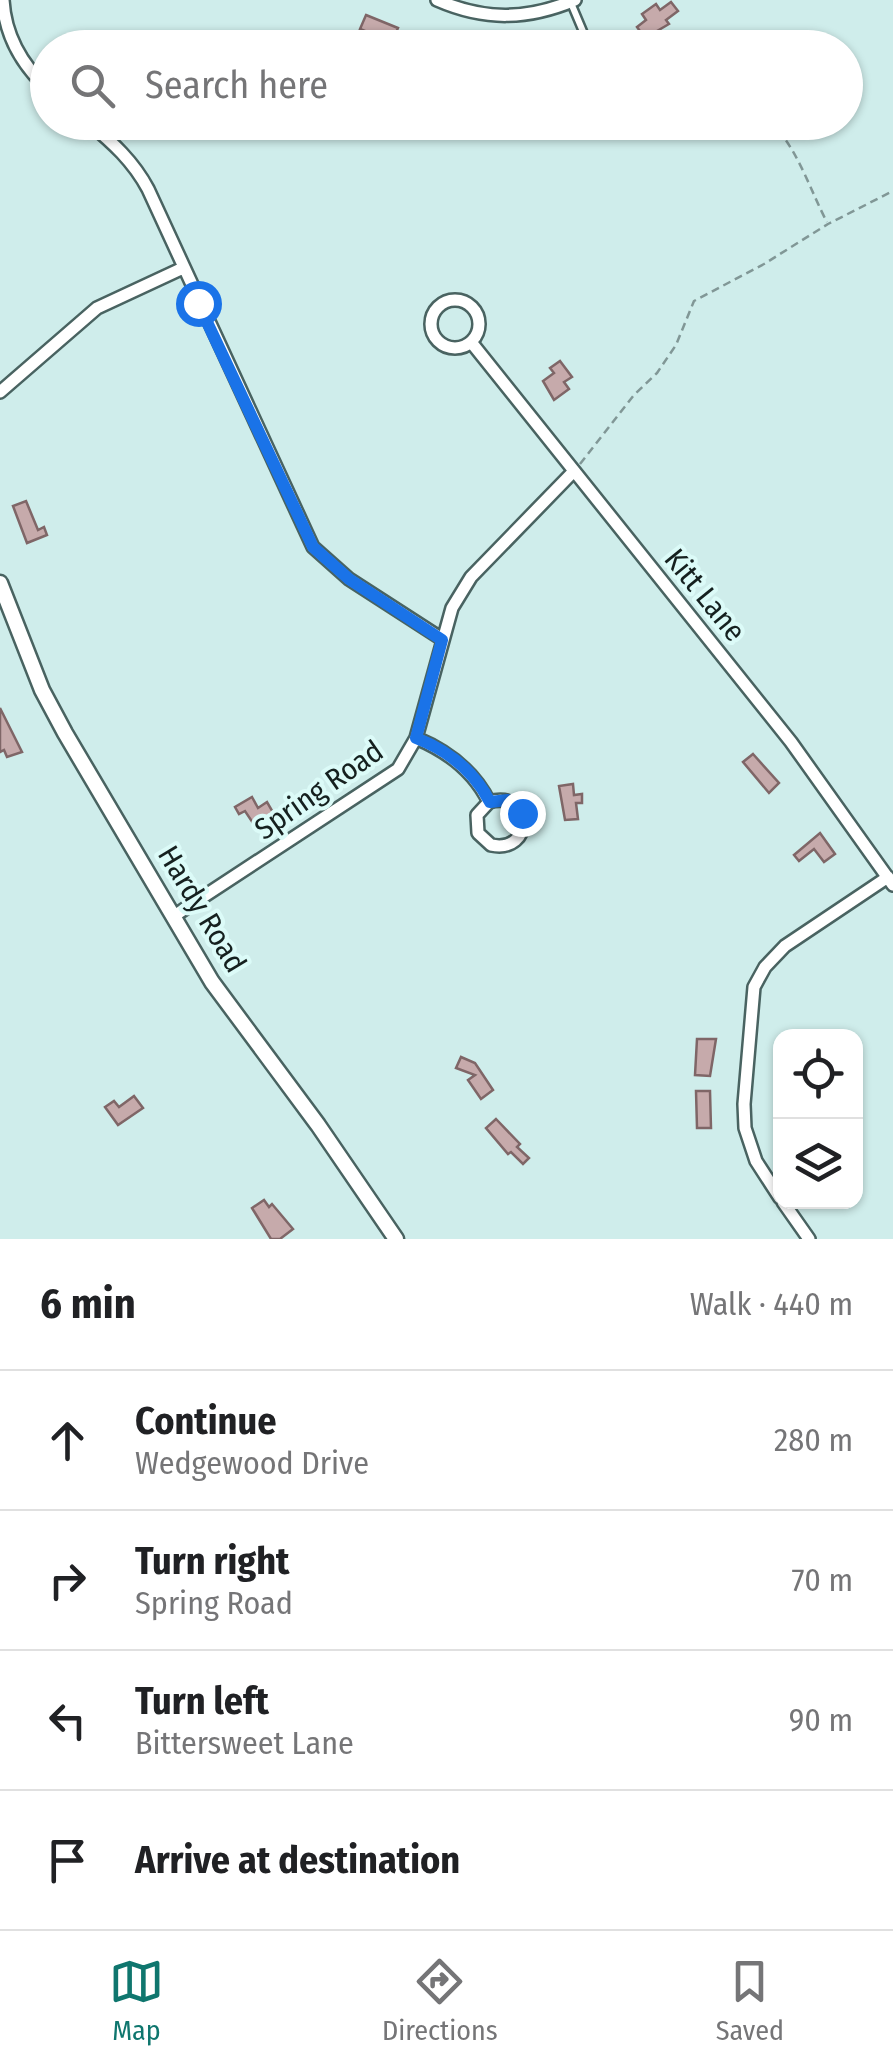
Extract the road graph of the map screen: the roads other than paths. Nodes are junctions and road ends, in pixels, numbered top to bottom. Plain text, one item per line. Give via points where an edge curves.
1 (3, 0) edge
2 (436, 0) edge
3 (573, 1) edge
4 (583, 30) edge
5 (30, 72) edge
6 (107, 140) edge
7 (182, 268) junction
8 (470, 342) junction
9 (0, 392) edge
10 (574, 472) junction
11 (0, 583) edge
12 (442, 640) junction
13 (416, 738) junction
14 (490, 802) junction
15 (890, 881) edge
16 (174, 916) junction
17 (773, 1186) edge
18 (788, 1209) edge
19 (396, 1239) edge
20 (809, 1239) edge

1 - 5 street via 8,31
2 - 3 street via 506,17
3 - 4 lane
6 - 7 street via 136,168
7 - 9 street via 97,308
7 - 12 street via 313,547
8 - 8 street, Kitt Lane via 479,329 472,307 458,300 436,308 430,322 435,338 456,348
8 - 10 street, Kitt Lane
10 - 12 street, Spring Road via 471,577
10 - 15 street, Kitt Lane via 791,742
11 - 16 street, Hardy Road via 50,704
12 - 13 street, Spring Road
13 - 14 street via 449,754
13 - 16 street, Spring Road via 389,778
14 - 14 street via 477,815 478,833 491,845 509,845 522,832 522,813 508,800
15 - 17 street via 785,946 754,986 745,1128
16 - 19 street, Hardy Road via 233,1013
18 - 20 street

